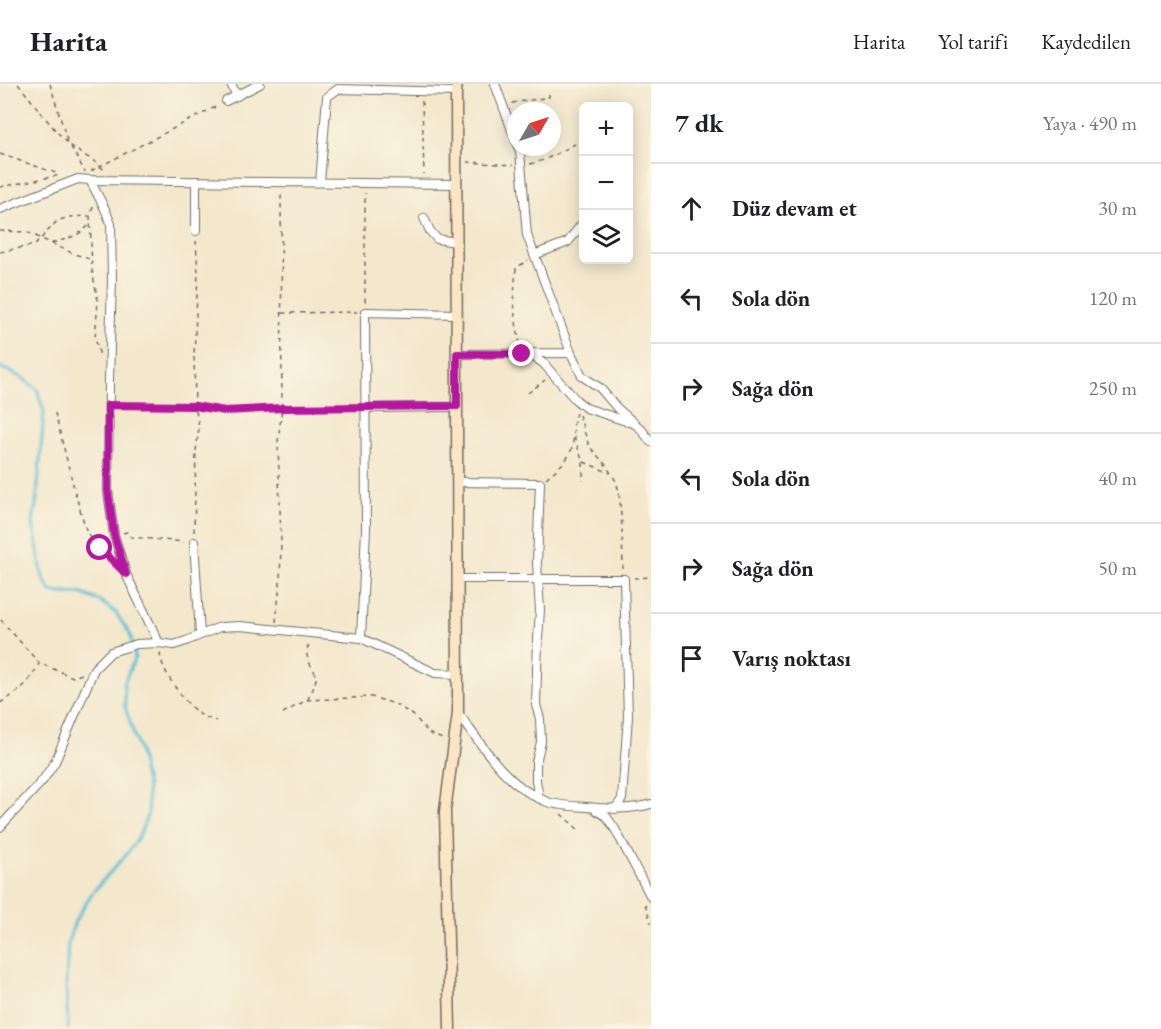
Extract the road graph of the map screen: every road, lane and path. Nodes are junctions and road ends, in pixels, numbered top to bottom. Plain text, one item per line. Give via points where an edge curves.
1 (18, 84) edge
2 (50, 84) edge
3 (231, 84) edge
4 (260, 84) edge
5 (495, 84) edge
6 (422, 88) edge
7 (456, 88) edge
8 (549, 90) dead end
9 (237, 96) junction
10 (226, 101) joint
11 (503, 105) junction
12 (507, 116) edge
13 (579, 142) edge
14 (69, 145) junction
15 (0, 154) edge
16 (519, 156) edge
17 (456, 161) junction
18 (101, 166) junction
19 (521, 166) junction
20 (60, 175) junction
21 (78, 179) junction
22 (90, 180) junction
23 (196, 181) junction
24 (281, 182) junction
25 (320, 183) junction
26 (365, 183) junction
27 (424, 184) junction
28 (456, 184) junction
29 (0, 187) edge
30 (98, 194) junction
31 (0, 209) edge
32 (90, 216) junction
33 (424, 218) dead end
34 (90, 223) junction
35 (579, 228) edge
36 (0, 231) edge
37 (196, 231) joint
38 (41, 238) junction
39 (456, 242) junction
40 (52, 243) junction
41 (0, 252) edge
42 (534, 255) junction
43 (92, 261) junction
44 (365, 312) junction
45 (282, 313) junction
46 (457, 314) junction
47 (525, 353) junction
48 (571, 353) junction
49 (457, 354) junction
50 (109, 370) junction
51 (554, 374) junction
52 (528, 393) dead end
53 (108, 405) junction
54 (195, 406) junction
55 (457, 406) junction
56 (282, 408) junction
57 (365, 408) junction
58 (55, 413) dead end
59 (635, 424) junction
60 (573, 433) junction
61 (651, 442) edge
62 (583, 462) junction
63 (612, 474) junction
64 (584, 481) dead end
65 (457, 482) junction
66 (540, 483) junction
67 (114, 535) junction
68 (194, 542) junction
69 (113, 561) dead end
70 (651, 577) edge
71 (458, 579) junction
72 (537, 579) junction
73 (624, 579) junction
74 (1, 620) edge
75 (275, 629) junction
76 (319, 633) junction
77 (200, 634) junction
78 (361, 639) junction
79 (159, 643) junction
80 (39, 663) junction
81 (94, 669) junction
82 (458, 674) junction
83 (307, 700) junction
84 (0, 703) edge
85 (283, 713) dead end
86 (458, 713) junction
87 (216, 721) dead end
88 (454, 743) junction
89 (543, 800) junction
90 (651, 804) edge
91 (592, 808) junction
92 (615, 809) junction
93 (0, 827) edge
94 (580, 831) dead end
95 (651, 897) edge
96 (450, 1029) edge

1 - 14 path
2 - 14 path
3 - 9 street
4 - 9 street
5 - 11 street
6 - 7 street
6 - 25 street via 338,89 327,97
6 - 27 path
7 - 17 street
8 - 11 path via 549,98
9 - 10 street
10 - 18 path
11 - 12 street
13 - 19 path via 542,161
14 - 18 path
14 - 18 path via 86,173
15 - 20 path
16 - 19 street
17 - 19 path
17 - 28 street
19 - 42 street via 527,235
20 - 21 path
20 - 29 path
21 - 22 street
21 - 31 street
22 - 23 street
22 - 30 street
23 - 24 street
23 - 37 street
24 - 25 street
24 - 45 path
25 - 26 street
26 - 27 street
26 - 44 path
27 - 28 street
28 - 39 street
30 - 32 path
30 - 50 street via 111,224
32 - 34 path
32 - 38 path via 57,221
33 - 39 street via 437,240
34 - 40 path via 72,238
34 - 43 path
35 - 42 street via 568,242
36 - 38 path via 27,232
37 - 54 path
38 - 40 path
38 - 41 path via 35,245
39 - 46 street
40 - 43 path
42 - 47 path via 516,267 515,317
42 - 48 street
43 - 50 path via 98,301 95,338 104,370
44 - 45 path
44 - 46 street
44 - 57 street
45 - 56 path
46 - 49 street
47 - 48 street
47 - 49 street
47 - 51 street
48 - 59 street via 582,376 600,388
49 - 55 street
50 - 53 street
51 - 52 path
51 - 59 street via 586,408
53 - 54 path
53 - 67 street via 108,491
54 - 56 path via 225,411
54 - 68 path via 199,426
55 - 57 street
55 - 65 street
56 - 57 path
56 - 75 path via 278,442 281,553
57 - 78 street via 366,529
58 - 69 path via 87,533
59 - 61 street
60 - 62 path
60 - 63 path via 578,409 589,446
60 - 66 path via 570,455
62 - 63 path
62 - 64 path
63 - 73 path via 619,492
65 - 66 street
65 - 71 street
66 - 72 street
67 - 68 path via 127,532 131,537
67 - 79 street via 126,574
68 - 77 street
70 - 73 path
71 - 72 street
71 - 82 street
72 - 73 street
72 - 89 street via 540,610 536,705 541,742 536,781
73 - 92 street via 628,717 621,799
74 - 80 path
75 - 76 street
75 - 77 street via 220,627
76 - 78 street
76 - 83 path via 306,653 317,676
77 - 79 street via 174,645
78 - 82 street via 435,673
79 - 81 street via 136,644 111,652
79 - 87 path via 161,660 173,686 199,714
80 - 81 path via 73,677
80 - 84 path via 18,692
81 - 93 street via 56,762
82 - 86 street
83 - 85 path
83 - 88 path via 372,697 395,704 413,715 430,734
86 - 88 street
86 - 89 street via 495,763 522,789
88 - 96 street via 446,811
89 - 91 street
89 - 94 path
90 - 92 street
91 - 92 street
91 - 95 street via 606,816 615,829

